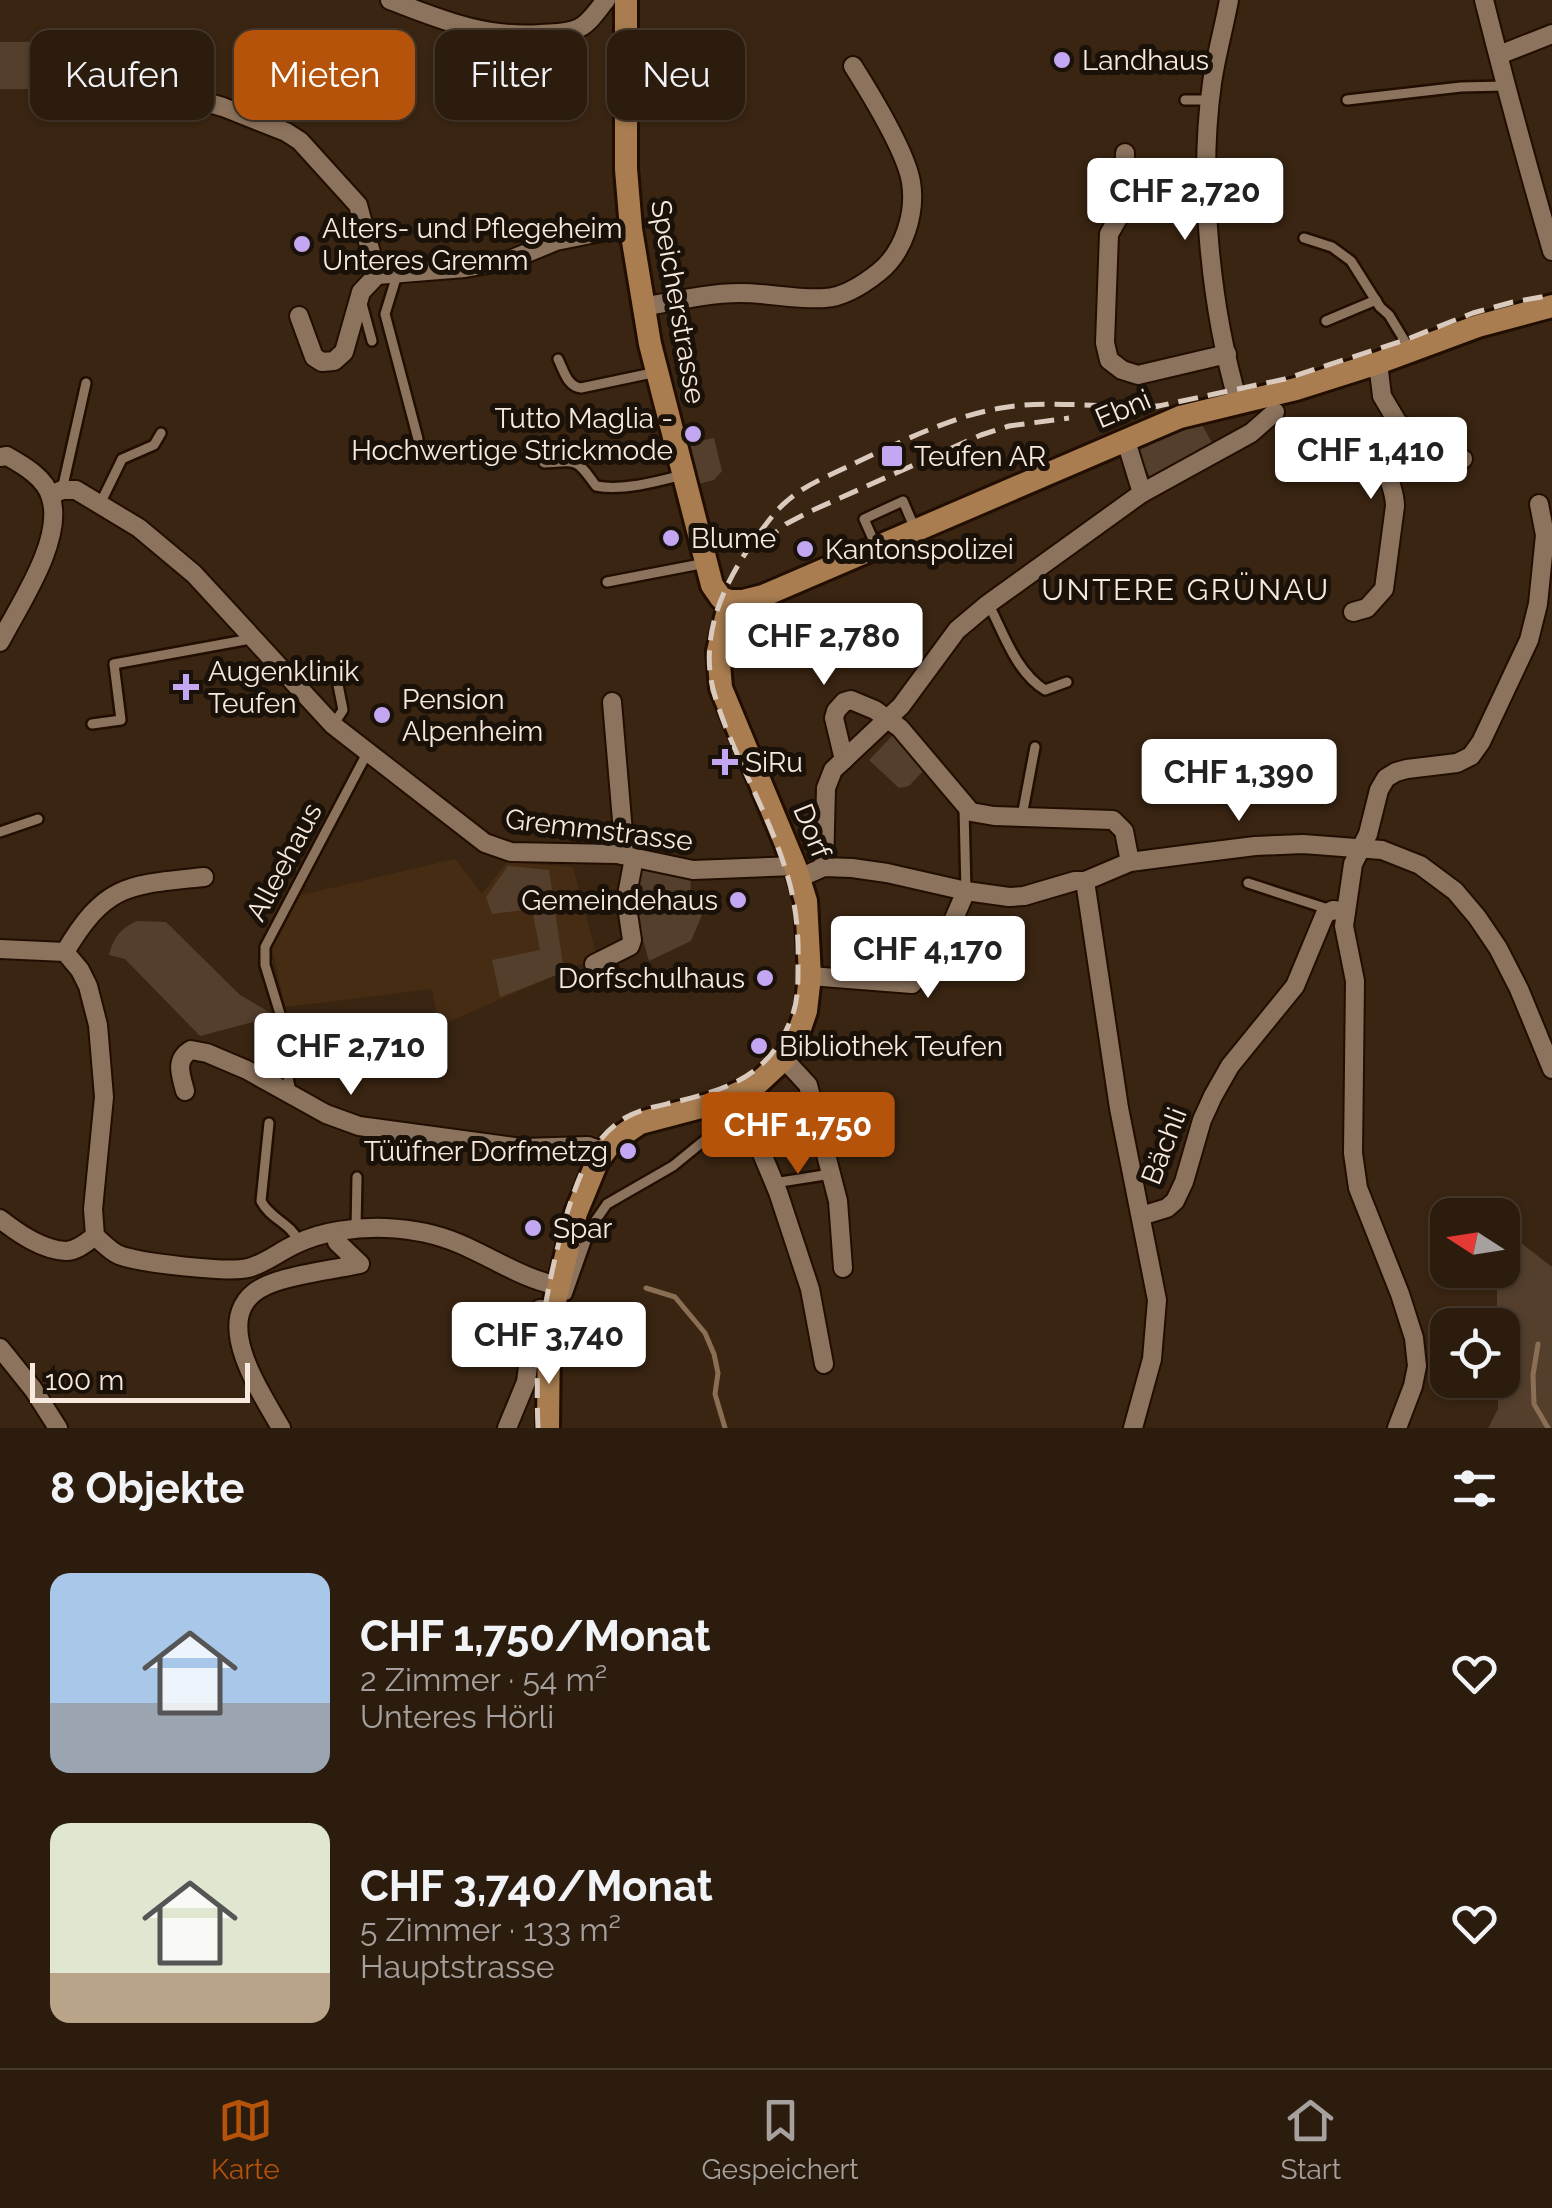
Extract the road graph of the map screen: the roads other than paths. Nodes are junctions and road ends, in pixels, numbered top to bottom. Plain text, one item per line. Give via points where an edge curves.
1 (390, 0) edge
2 (606, 0) edge
3 (626, 0) edge
4 (1229, 0) edge
5 (1483, 0) edge
6 (1552, 34) edge
7 (1499, 54) junction
8 (853, 66) dead end
9 (1505, 86) junction
10 (1185, 100) dead end
11 (1211, 100) junction
12 (1347, 100) dead end
13 (214, 105) edge
14 (1125, 153) dead end
15 (631, 229) junction
16 (1304, 238) dead end
17 (1552, 251) edge
18 (398, 272) junction
19 (378, 275) junction
20 (361, 292) junction
21 (1376, 300) junction
22 (1552, 306) edge
23 (643, 307) junction
24 (299, 316) dead end
25 (1326, 320) dead end
26 (372, 341) dead end
27 (1410, 351) junction
28 (1227, 354) junction
29 (558, 359) dead end
30 (1378, 362) junction
31 (657, 372) junction
32 (86, 383) dead end
33 (1238, 402) junction
34 (1275, 412) dead end
35 (1398, 423) junction
36 (161, 432) dead end
37 (418, 440) dead end
38 (1126, 441) junction
39 (2, 452) edge
40 (1463, 459) dead end
41 (544, 464) dead end
42 (684, 475) junction
43 (57, 492) junction
44 (1142, 493) junction
45 (100, 504) junction
46 (1539, 504) dead end
47 (916, 531) junction
48 (877, 548) junction
49 (706, 562) junction
50 (607, 582) dead end
51 (730, 601) junction
52 (988, 604) junction
53 (1353, 612) dead end
54 (250, 636) junction
55 (0, 642) edge
56 (337, 680) dead end
57 (1067, 682) dead end
58 (612, 702) dead end
59 (889, 718) junction
60 (92, 724) dead end
61 (333, 726) junction
62 (1036, 747) dead end
63 (365, 751) junction
64 (844, 760) junction
65 (972, 810) junction
66 (1022, 816) junction
67 (38, 819) dead end
68 (0, 832) edge
69 (1360, 848) junction
70 (628, 857) junction
71 (1130, 862) junction
72 (824, 868) junction
73 (797, 872) junction
74 (204, 877) dead end
75 (1085, 882) junction
76 (1248, 883) dead end
77 (966, 891) junction
78 (1340, 911) junction
79 (0, 949) edge
80 (65, 952) junction
81 (594, 964) dead end
82 (810, 976) junction
83 (437, 1031) dead end
84 (293, 1056) junction
85 (784, 1060) junction
86 (1552, 1069) edge
87 (184, 1091) dead end
88 (292, 1096) junction
89 (747, 1098) junction
90 (268, 1123) dead end
91 (870, 1133) dead end
92 (822, 1138) junction
93 (606, 1149) junction
94 (832, 1174) junction
95 (356, 1177) dead end
96 (774, 1183) junction
97 (1140, 1216) junction
98 (0, 1219) edge
99 (356, 1228) junction
100 (335, 1232) junction
101 (95, 1236) junction
102 (300, 1242) junction
103 (842, 1268) dead end
104 (559, 1286) junction
105 (551, 1322) junction
106 (0, 1348) edge
107 (824, 1364) dead end
108 (58, 1428) edge
109 (281, 1428) edge
110 (507, 1428) edge
111 (548, 1428) edge
112 (1132, 1428) edge
113 (1397, 1428) edge

1 - 2 street via 460,26 530,35 577,30
3 - 15 main road, Speicherstrasse
4 - 11 street
5 - 7 street
6 - 7 street
7 - 9 street
8 - 23 street via 911,181 906,232 886,267 827,298 741,293
9 - 12 lane
9 - 17 street
10 - 11 lane
11 - 28 street via 1208,238
13 - 19 street via 300,141 358,205
14 - 28 street via 1124,208 1109,234 1109,360 1138,374
15 - 18 street via 556,241 510,260
15 - 23 main road, Speicherstrasse
16 - 21 lane via 1351,261
18 - 19 street
18 - 37 lane via 385,314
19 - 20 street
20 - 24 street via 344,352 334,361 314,357
20 - 26 lane
21 - 25 lane
21 - 27 lane
22 - 27 main road, Ebni
23 - 31 main road, Speicherstrasse
27 - 30 main road, Ebni
28 - 33 street
29 - 31 lane via 570,383 581,388
30 - 33 main road, Ebni
30 - 35 street via 1382,396
31 - 42 main road, Speicherstrasse
32 - 43 lane
33 - 38 main road, Ebni
34 - 44 street via 1251,433
35 - 40 street
35 - 53 street via 1389,444 1395,506 1384,589
36 - 45 lane via 154,445 122,459
38 - 44 street
38 - 47 main road, Ebni
39 - 43 street
41 - 42 lane via 578,464 601,488
42 - 49 main road, Speicherstrasse
43 - 45 street, Gremmstrasse via 76,490
43 - 55 street via 50,540
44 - 52 street
45 - 54 street, Gremmstrasse via 194,574
46 - 69 street, Bächli via 1545,535 1538,604 1481,742 1457,763 1386,778
47 - 48 main road, Ebni
47 - 48 lane via 903,501 864,519
48 - 51 main road, Ebni via 763,596
49 - 50 lane
49 - 51 main road, Speicherstrasse via 715,592
51 - 73 main road, Dorf via 718,651 721,688
52 - 57 lane via 1034,684 1044,690
52 - 59 street via 956,630
54 - 60 lane via 114,664 121,720
54 - 61 street, Gremmstrasse
56 - 61 lane via 343,710
58 - 70 street
59 - 64 street
59 - 64 street via 844,702 834,718
59 - 65 street
61 - 63 street, Gremmstrasse
62 - 66 lane
63 - 70 street, Gremmstrasse via 485,843 511,852
63 - 84 lane, Alleehaus via 265,948
64 - 72 street via 826,788
65 - 66 street
65 - 77 lane
66 - 71 street via 1113,820 1124,831
67 - 68 lane
69 - 71 street via 1255,846
69 - 78 street, Bächli
69 - 86 street via 1420,865 1455,891 1498,948
70 - 73 street, Gremmstrasse via 693,870
70 - 81 street via 632,940
71 - 75 street
72 - 73 street, Gremmstrasse
72 - 77 street
73 - 82 main road, Dorf via 806,901
74 - 80 street via 113,894
75 - 77 street via 1024,896
75 - 97 street
76 - 78 lane
77 - 82 street via 912,984
78 - 97 street, Bächli via 1326,914 1295,986 1230,1066 1202,1120 1175,1201
78 - 113 street, Bächli via 1355,981 1358,1188 1414,1338 1414,1386
79 - 80 street
80 - 101 street via 88,986 98,1024 104,1097
82 - 85 main road, Dorf via 802,1027
83 - 84 lane
84 - 88 lane, Alleehaus
85 - 89 main road, Dorf
85 - 92 street via 808,1084
87 - 88 street via 181,1060 192,1050
88 - 93 street via 359,1126 522,1148
89 - 93 main road, Dorf via 640,1123
89 - 96 street
89 - 105 lane via 673,1166 607,1204 591,1226 557,1333
90 - 102 lane via 261,1201
91 - 92 lane
92 - 94 street
93 - 104 main road via 576,1213
94 - 96 lane
94 - 103 street
95 - 99 lane
96 - 107 street via 810,1290
97 - 112 street, Bächli via 1157,1300 1152,1360
98 - 101 street via 32,1240 67,1251
99 - 100 street
99 - 104 street via 425,1232
100 - 102 street
100 - 109 street via 360,1264 274,1282 242,1310 240,1350
101 - 102 street via 126,1257 227,1270 255,1266
104 - 105 main road
105 - 110 street via 540,1309 534,1318 526,1382
105 - 111 main road
106 - 108 street

